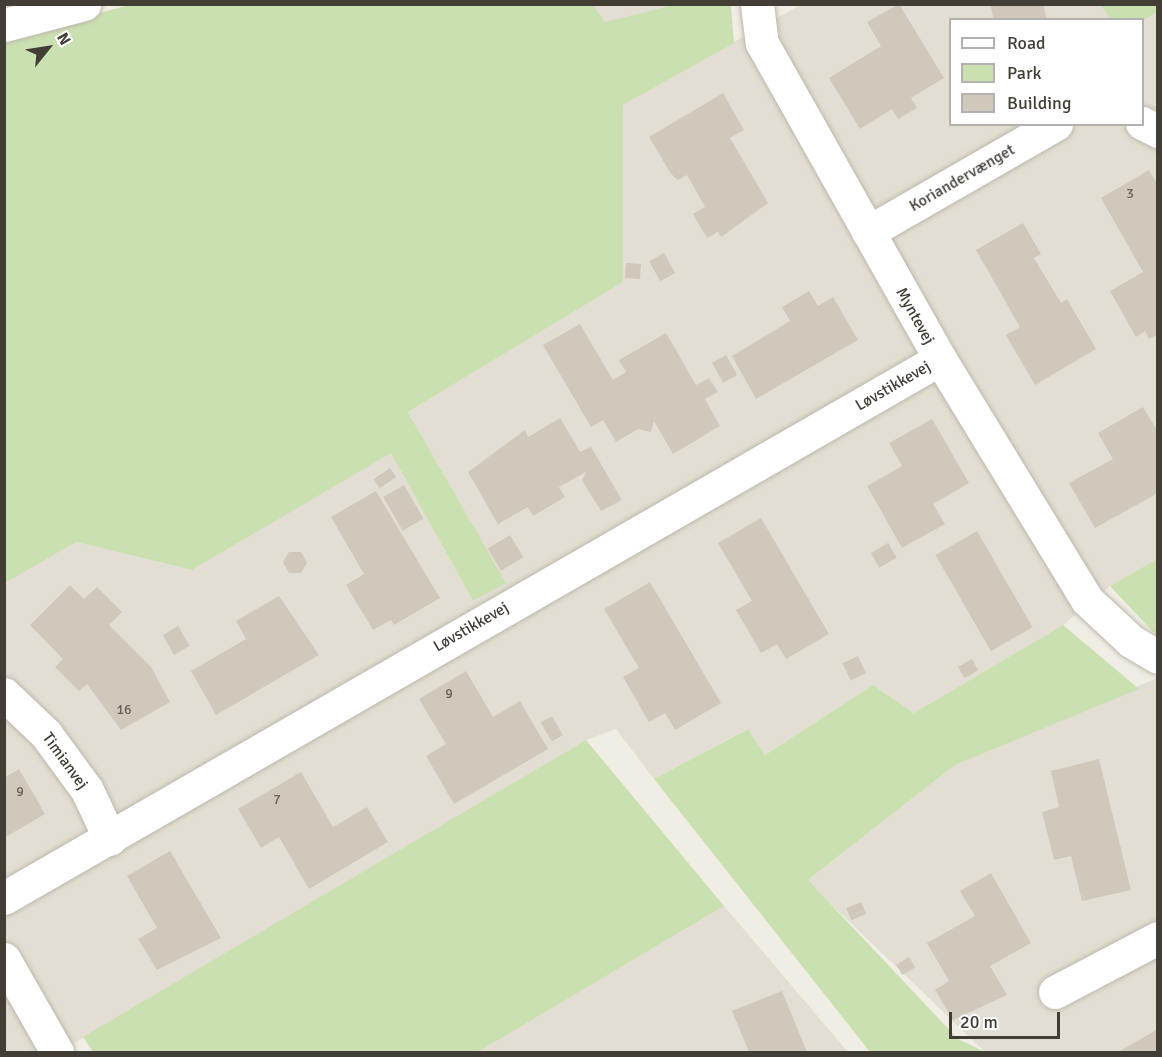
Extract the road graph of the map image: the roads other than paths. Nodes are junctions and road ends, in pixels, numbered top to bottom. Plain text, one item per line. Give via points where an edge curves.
1 (84, 4) edge
2 (757, 4) edge
3 (4, 25) edge
4 (1144, 124) edge
5 (1053, 126) edge
6 (1158, 131) edge
7 (868, 232) junction
8 (940, 359) junction
9 (1158, 657) edge
10 (4, 694) edge
11 (111, 839) junction
12 (4, 898) edge
13 (1158, 938) edge
14 (4, 959) edge
15 (1055, 992) dead end
16 (57, 1053) edge

1 - 3 street
2 - 7 street, Myntevej via 762,43
4 - 6 street
5 - 7 street, Koriandervænget
7 - 8 street, Myntevej
8 - 9 street, Myntevej via 1087,600 1131,641
8 - 11 street, Løvstikkevej
10 - 11 street, Timianvej via 46,734 87,790
11 - 12 street, Løvstikkevej
13 - 15 street
14 - 16 street

